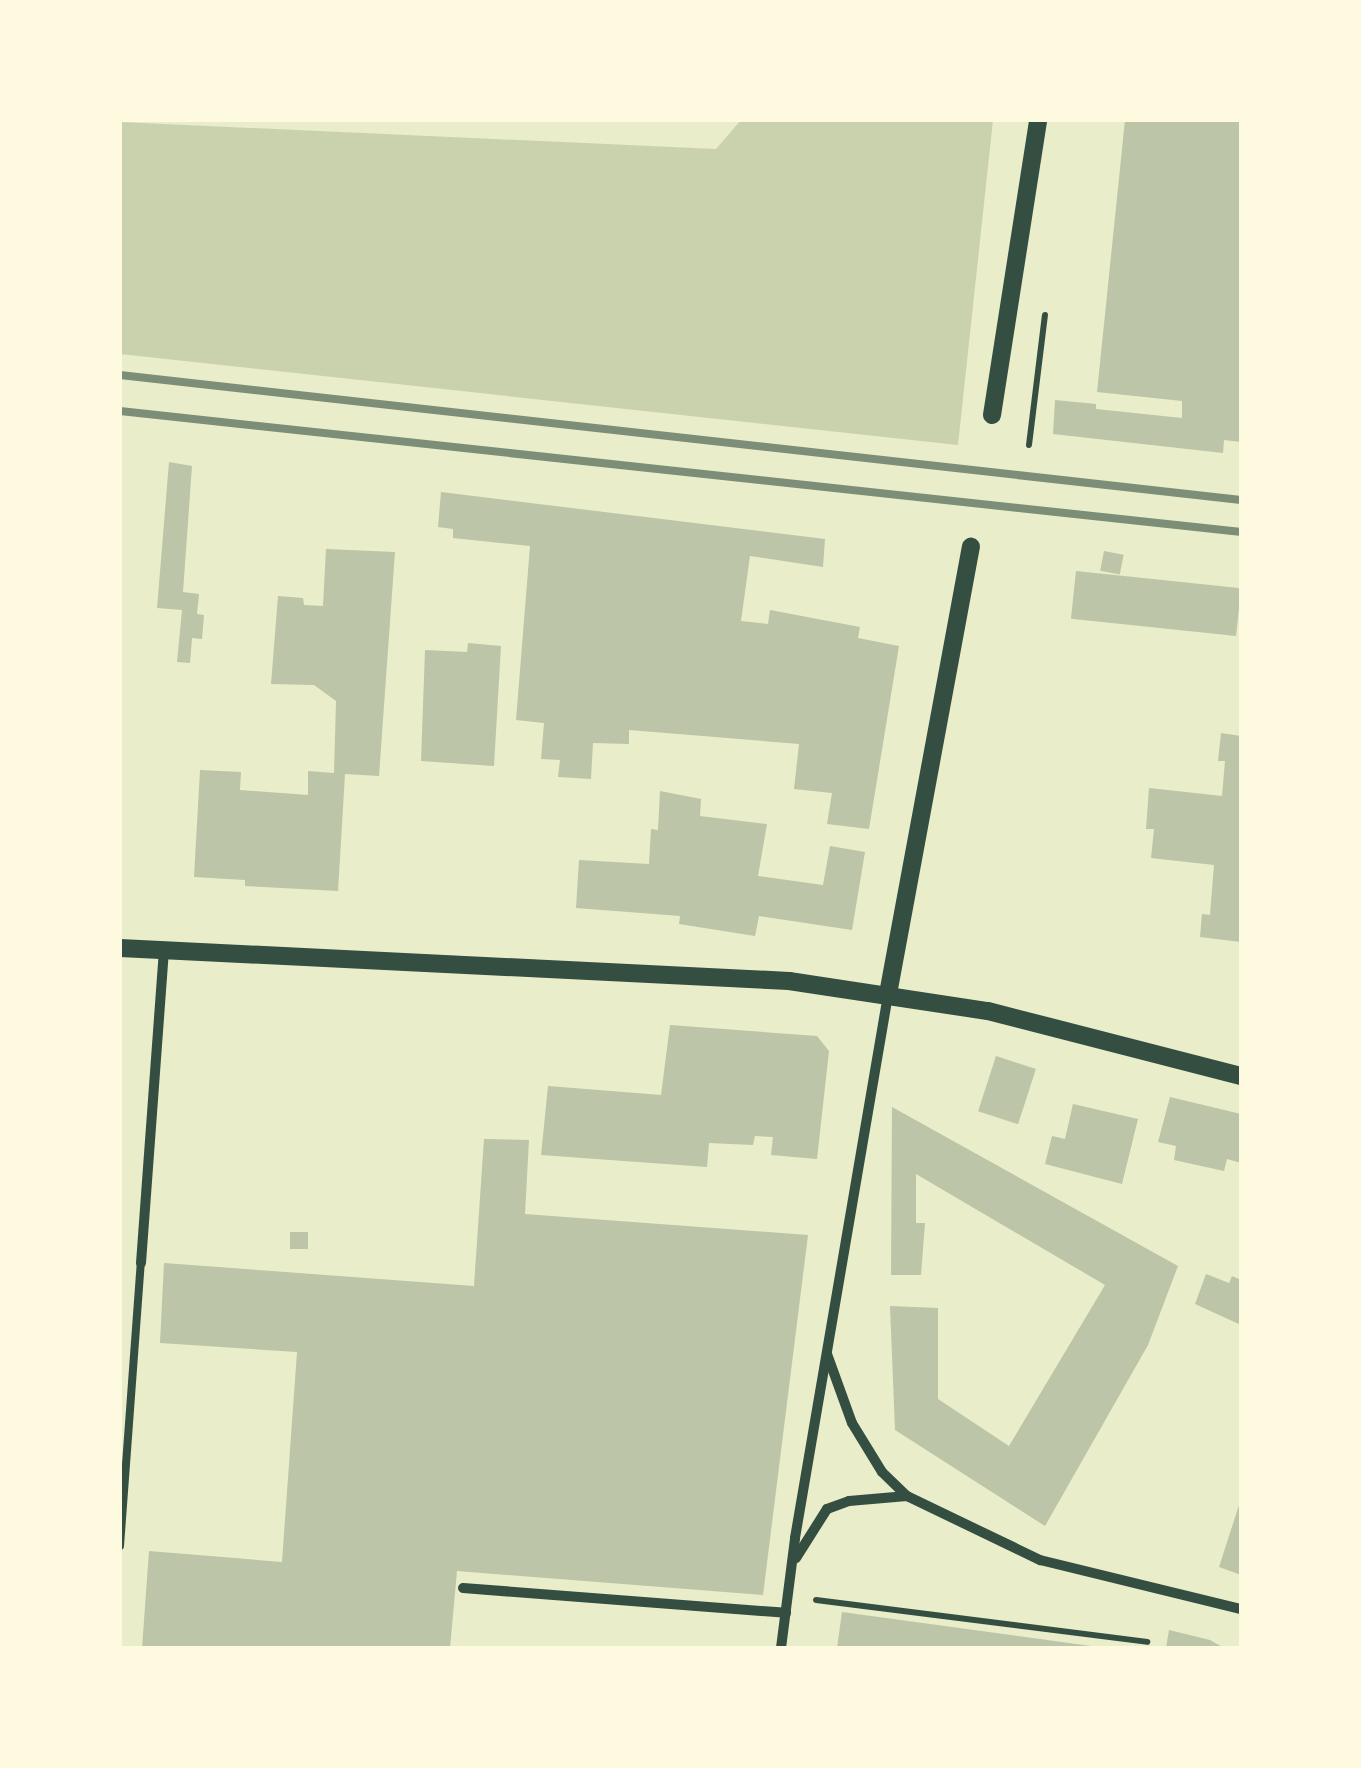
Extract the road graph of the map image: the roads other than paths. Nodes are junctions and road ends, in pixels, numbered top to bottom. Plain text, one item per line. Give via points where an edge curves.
1 (1038, 120) edge
2 (992, 415) dead end
3 (971, 547) dead end
4 (120, 948) edge
5 (164, 951) junction
6 (888, 994) junction
7 (1241, 1076) edge
8 (140, 1263) joint
9 (827, 1354) junction
10 (906, 1496) junction
11 (120, 1546) edge
12 (793, 1563) junction
13 (463, 1588) dead end
14 (1241, 1610) edge
15 (786, 1614) junction
16 (781, 1648) edge

1 - 2 street
3 - 6 street
4 - 5 street
5 - 6 street via 789,981
5 - 8 street
6 - 7 street via 988,1011
6 - 9 street
8 - 11 lane
9 - 10 street via 852,1424
9 - 12 street
10 - 12 street via 828,1509
10 - 14 street via 1040,1560
12 - 15 street
13 - 15 street
15 - 16 street

